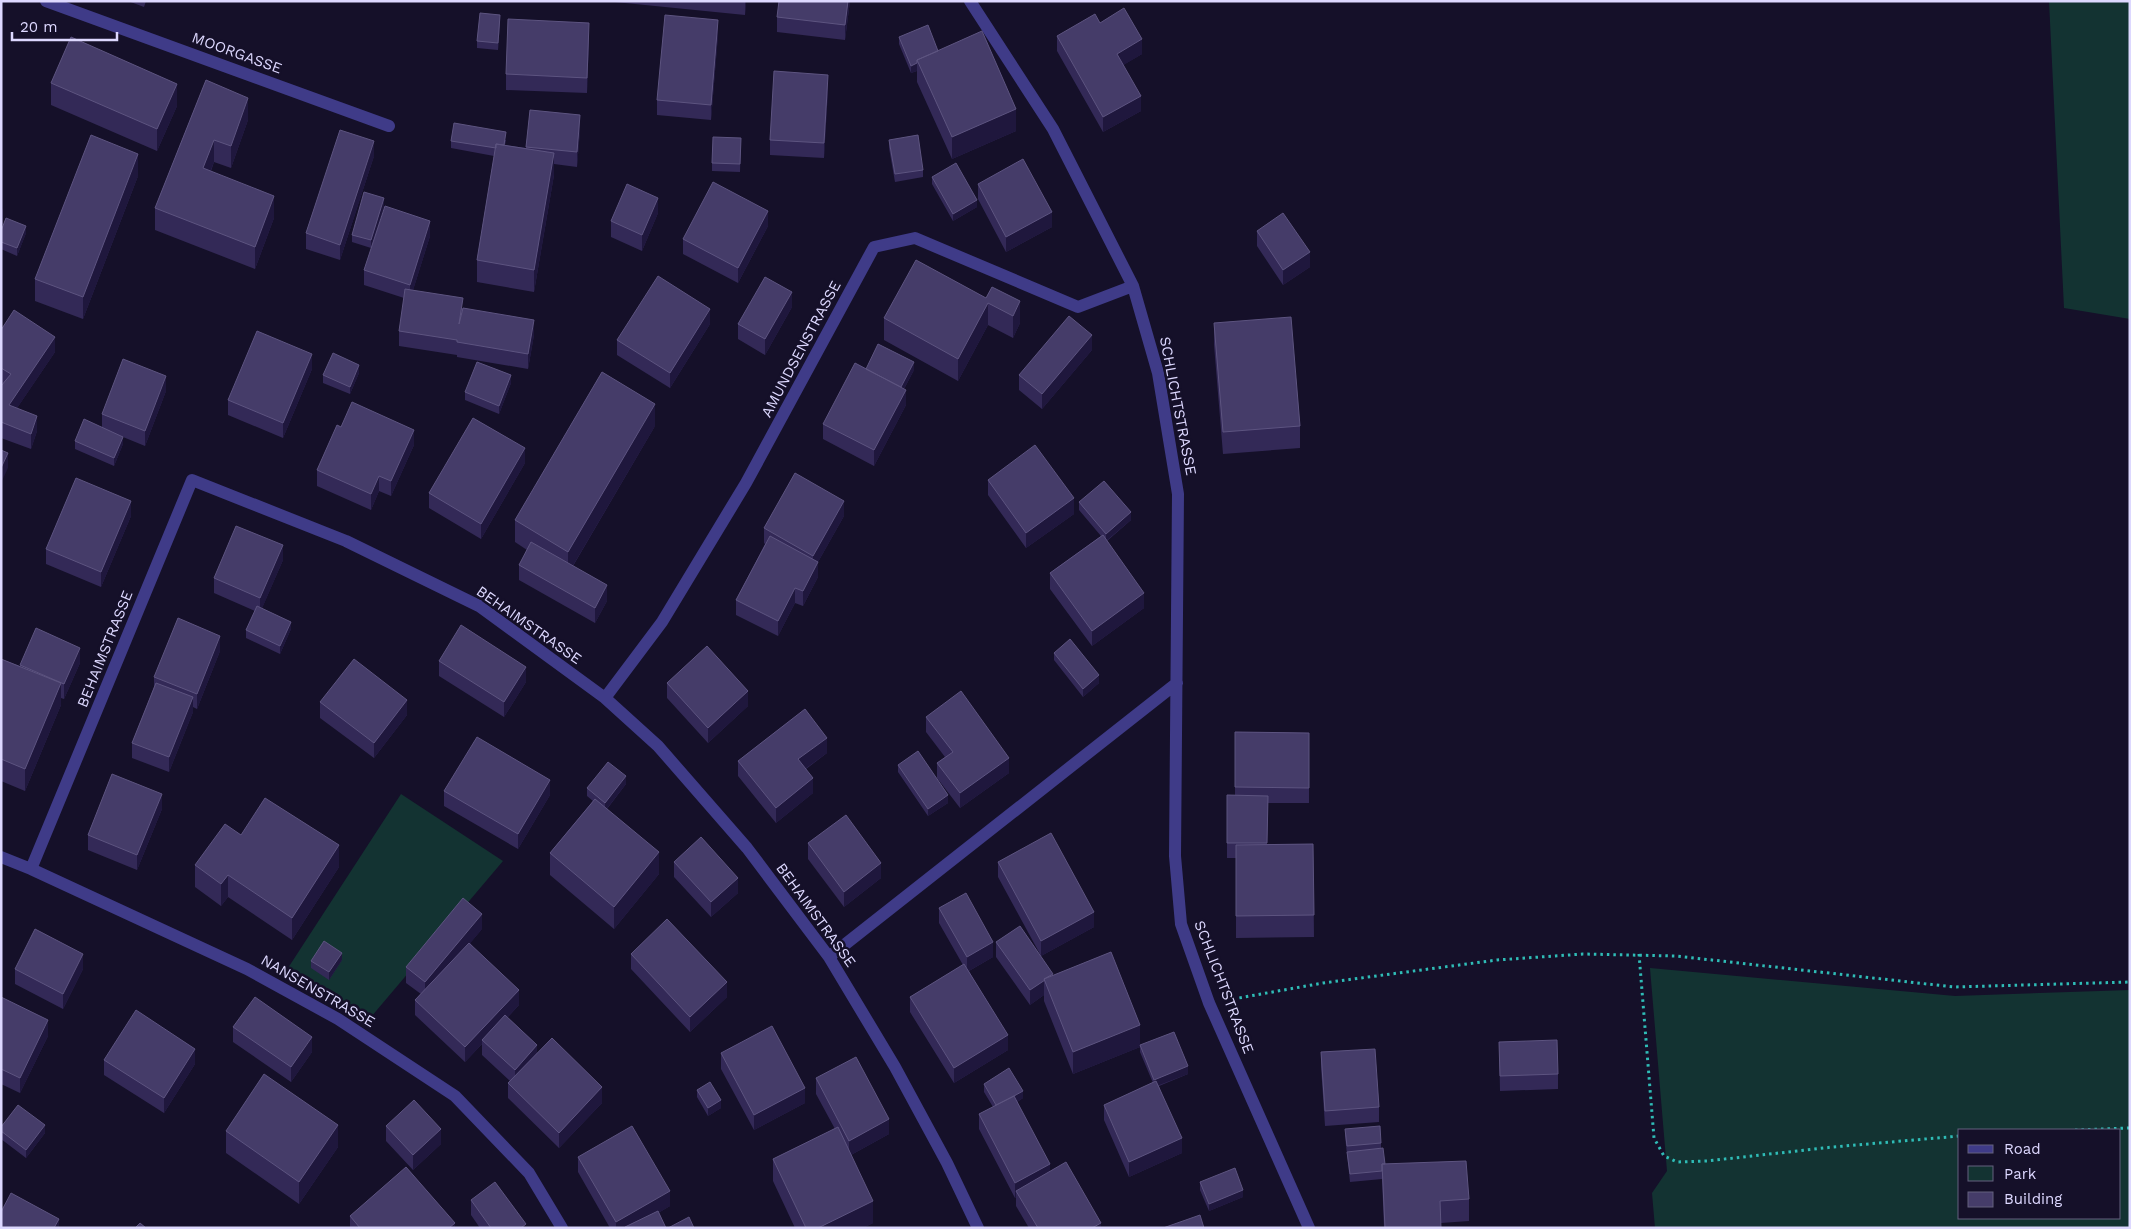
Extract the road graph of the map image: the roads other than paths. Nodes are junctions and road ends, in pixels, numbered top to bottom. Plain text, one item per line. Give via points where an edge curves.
1 (46, 1) edge
2 (970, 1) edge
3 (389, 126) dead end
4 (1133, 286) junction
5 (1177, 682) junction
6 (605, 698) junction
7 (1, 857) edge
8 (32, 869) junction
9 (828, 957) junction
10 (562, 1228) edge
11 (978, 1228) edge
12 (1309, 1228) edge

1 - 3 street, MOORGASSE
2 - 4 street, SCHLICHTSTRASSE via 1053,128
4 - 5 street, SCHLICHTSTRASSE via 1158,372 1178,494
4 - 6 street, AMUNDSENSTRASSE via 1078,307 915,238 874,247 746,483 662,622
5 - 9 street
5 - 12 street, SCHLICHTSTRASSE via 1175,856 1181,924 1209,1003
6 - 8 street, BEHAIMSTRASSE via 479,606 346,541 192,480
6 - 9 street, BEHAIMSTRASSE via 658,746 747,848
7 - 8 street, NANSENSTRASSE
8 - 10 street, NANSENSTRASSE via 247,968 338,1020 455,1096 529,1173
9 - 11 street, BEHAIMSTRASSE via 895,1067 948,1163

